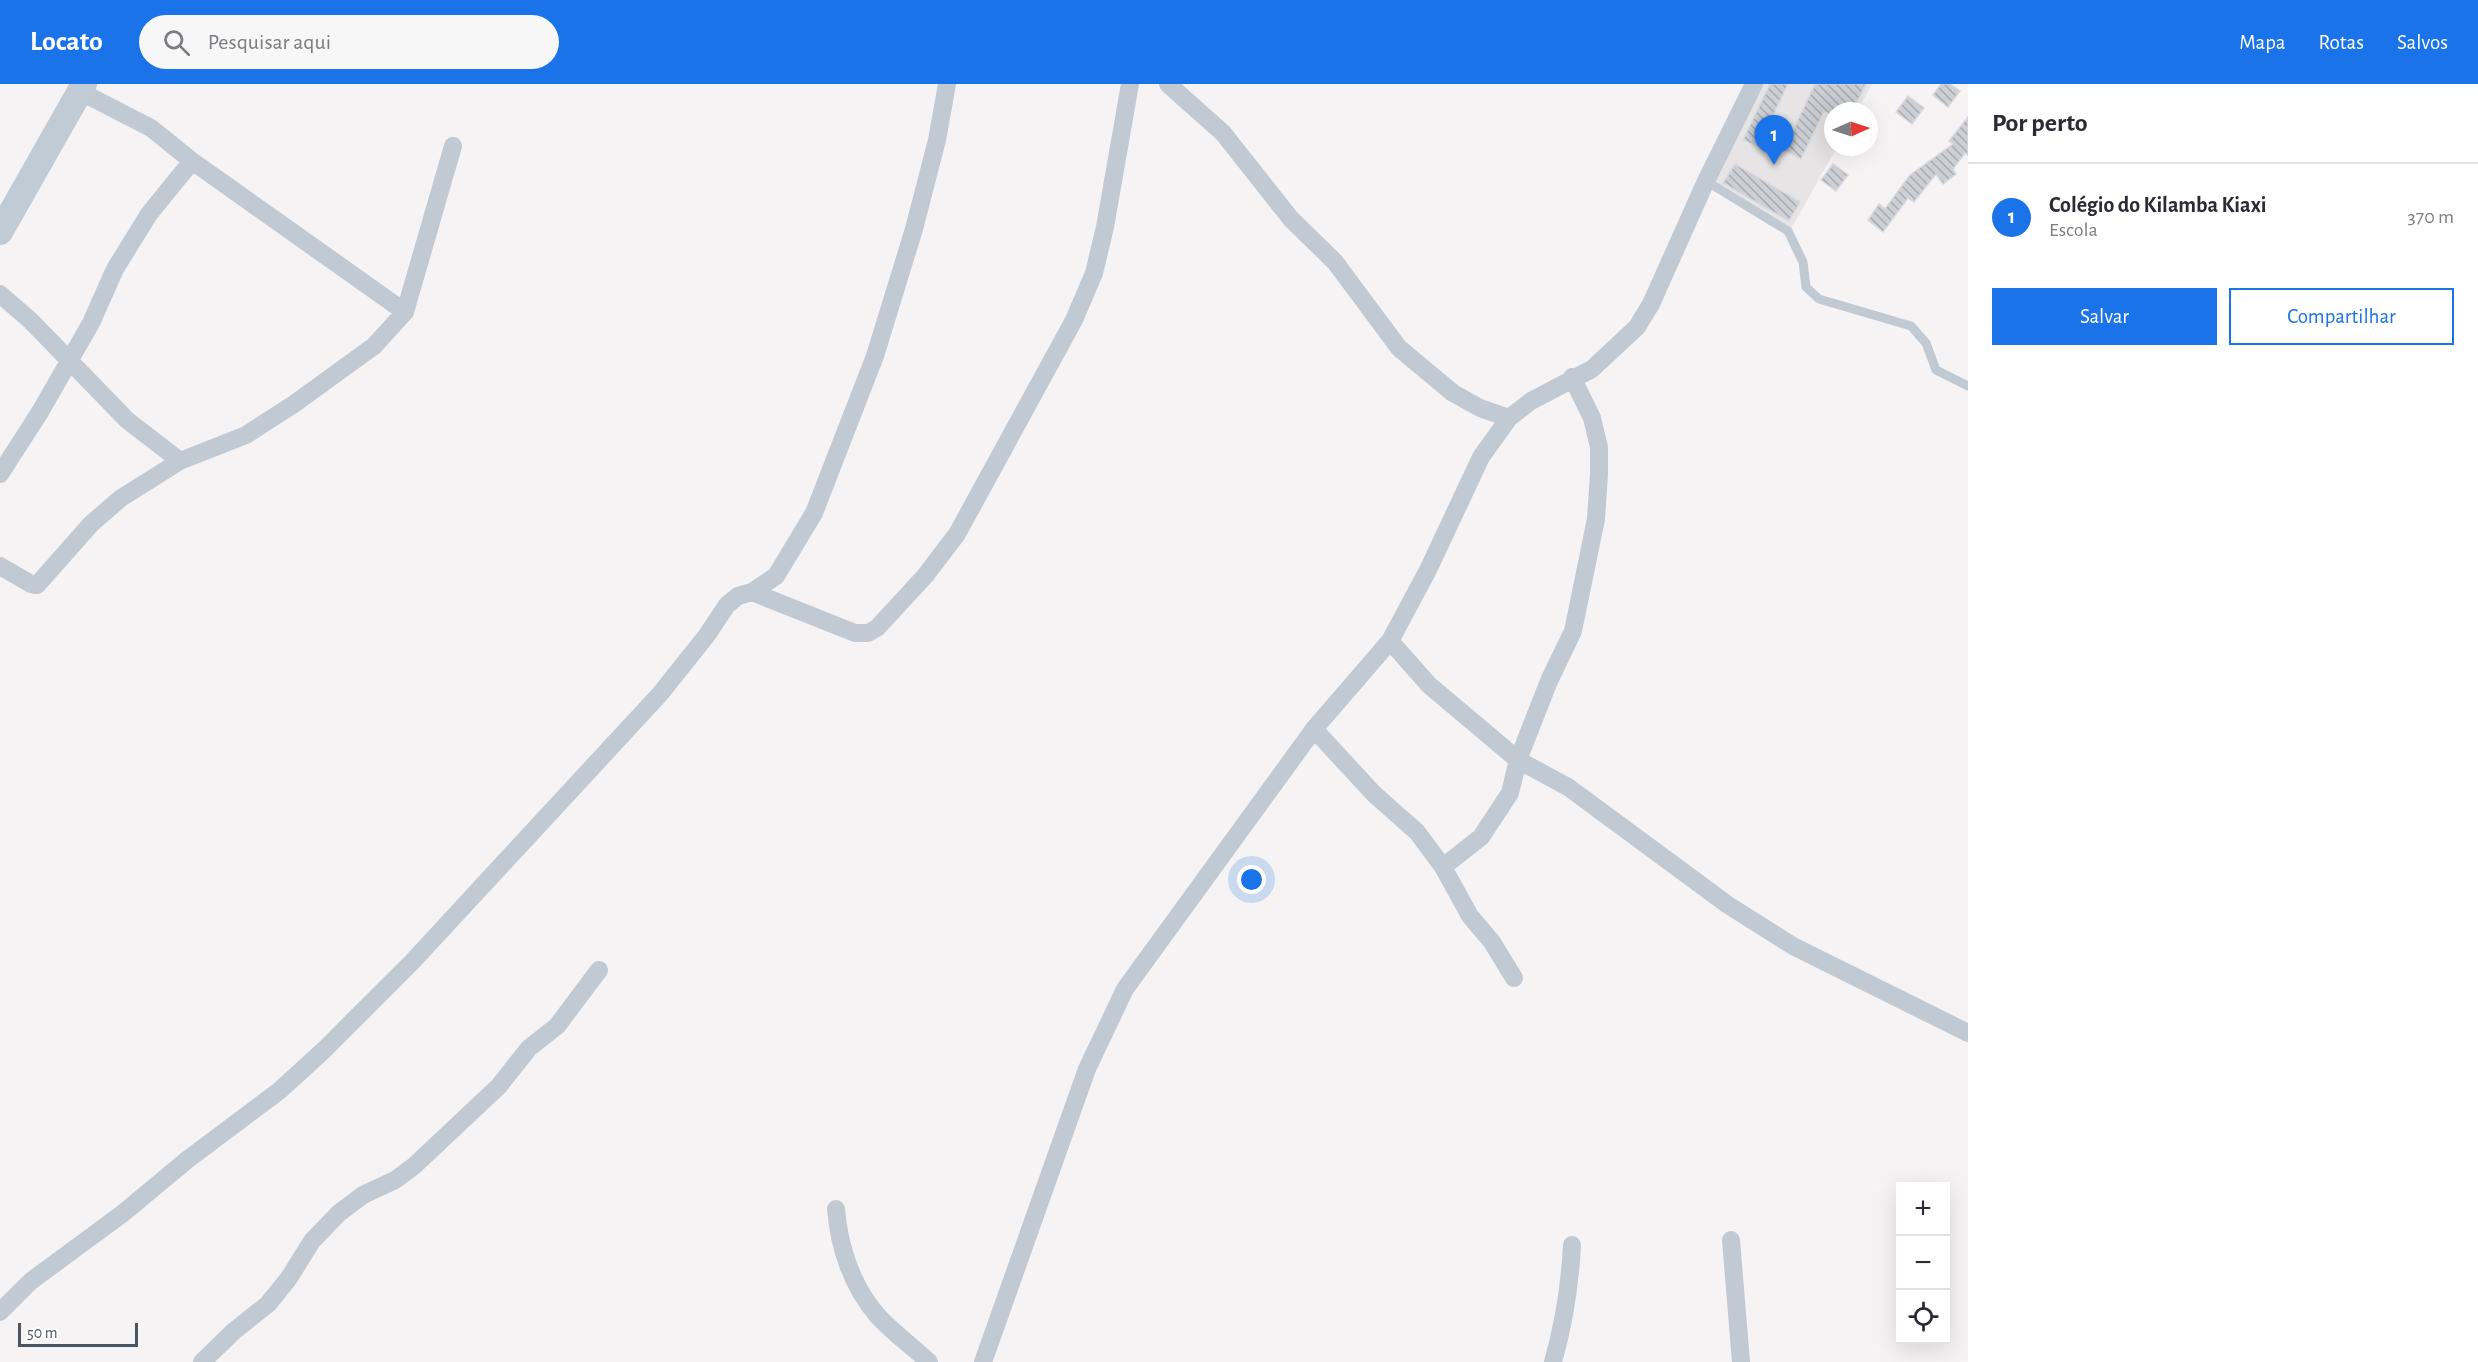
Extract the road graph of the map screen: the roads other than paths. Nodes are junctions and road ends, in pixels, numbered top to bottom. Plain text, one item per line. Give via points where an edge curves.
1 (947, 84) edge
2 (1130, 84) edge
3 (1168, 84) edge
4 (1754, 84) edge
5 (82, 88) edge
6 (453, 146) dead end
7 (192, 161) junction
8 (1706, 180) junction
9 (3, 216) edge
10 (0, 294) edge
11 (405, 312) junction
12 (69, 361) junction
13 (1572, 377) junction
14 (1968, 386) edge
15 (1509, 418) junction
16 (180, 461) junction
17 (0, 474) edge
18 (0, 566) edge
19 (752, 592) junction
20 (1390, 641) junction
21 (1314, 729) junction
22 (1518, 760) junction
23 (1443, 867) junction
24 (599, 970) dead end
25 (1514, 978) dead end
26 (1968, 1033) edge
27 (836, 1209) dead end
28 (1731, 1240) dead end
29 (1572, 1245) dead end
30 (0, 1312) edge
31 (202, 1362) edge
32 (928, 1362) edge
33 (983, 1362) edge
34 (1553, 1362) edge
35 (1741, 1362) edge

1 - 19 street via 937,140 905,263 875,356 814,513 776,576
2 - 19 street via 1094,273 1074,320 957,534 888,618 868,633 855,633
3 - 15 street via 1223,133 1291,219 1335,262 1399,348 1453,393
4 - 8 street
5 - 7 street via 151,128
5 - 9 street
6 - 11 street
7 - 11 street
7 - 12 street via 144,223
8 - 13 street via 1637,327 1592,369
8 - 14 lane via 1788,231 1803,262 1806,287 1819,299 1911,326 1926,343 1936,370
10 - 12 street
11 - 16 street via 374,346 294,404 246,435
12 - 16 street via 127,420
12 - 17 street
13 - 15 street
13 - 22 street via 1592,418 1599,447 1596,519 1573,631
15 - 20 street via 1481,457
16 - 18 street via 121,498 91,524 37,585
19 - 30 street via 727,604 660,694 412,962 324,1050 279,1091 31,1281
20 - 21 street
20 - 22 street via 1429,685
21 - 23 street via 1374,794 1417,832
21 - 33 street via 1125,989 1087,1069
22 - 23 street via 1510,793 1495,818 1481,837
22 - 26 street via 1568,787 1728,905 1793,946
23 - 25 street via 1470,916
24 - 31 street via 557,1026 529,1048 499,1086 414,1166 339,1213 312,1241 268,1304
27 - 32 street via 838,1236 854,1280 877,1316
28 - 35 street
29 - 34 street via 1570,1285

